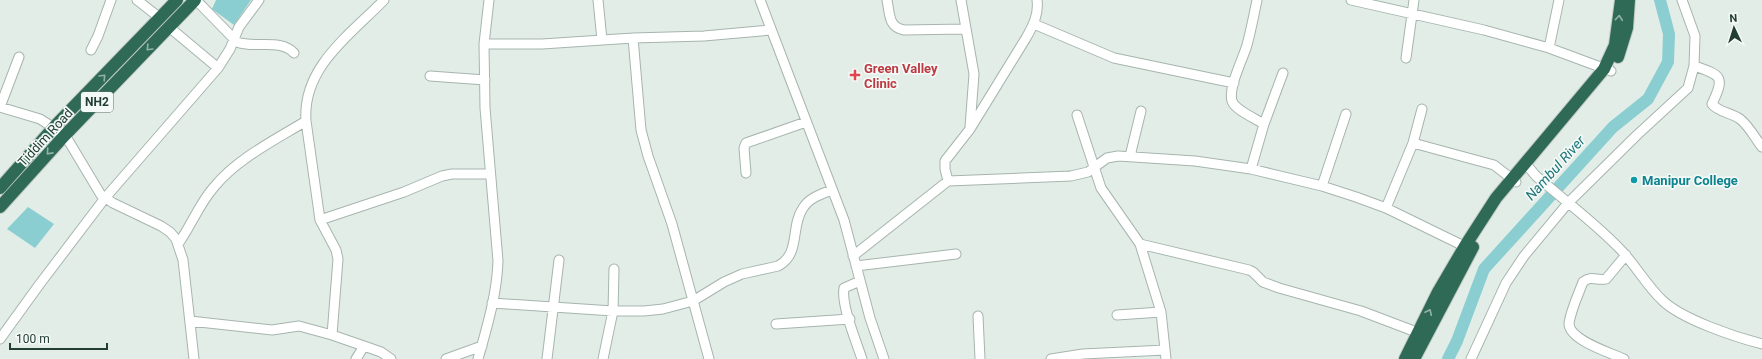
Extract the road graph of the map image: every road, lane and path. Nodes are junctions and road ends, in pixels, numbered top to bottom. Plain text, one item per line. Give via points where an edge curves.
1 (111, 0) edge
2 (137, 0) edge
3 (178, 0) edge
4 (195, 0) edge
5 (259, 0) edge
6 (384, 0) edge
7 (489, 0) edge
8 (598, 0) edge
9 (760, 0) edge
10 (887, 0) edge
11 (961, 0) edge
12 (1037, 0) edge
13 (1257, 0) edge
14 (1351, 0) edge
15 (1414, 0) edge
16 (1559, 0) edge
17 (1621, 0) edge
18 (1629, 0) edge
19 (1682, 0) edge
20 (1412, 15) junction
21 (160, 18) junction
22 (1034, 24) junction
23 (169, 27) junction
24 (965, 29) junction
25 (771, 30) junction
26 (633, 38) junction
27 (234, 40) junction
28 (602, 40) junction
29 (484, 44) junction
30 (1549, 48) junction
31 (91, 50) dead end
32 (294, 53) dead end
33 (19, 57) dead end
34 (1406, 58) dead end
35 (1694, 66) junction
36 (218, 68) junction
37 (1607, 70) junction
38 (1284, 73) dead end
39 (430, 76) dead end
40 (485, 80) junction
41 (1234, 83) junction
42 (0, 107) edge
43 (1422, 109) dead end
44 (1141, 111) dead end
45 (1346, 114) dead end
46 (1077, 115) dead end
47 (306, 121) junction
48 (806, 122) junction
49 (1264, 124) junction
50 (54, 127) junction
51 (970, 129) junction
52 (65, 135) junction
53 (1413, 143) junction
54 (1762, 147) edge
55 (1130, 156) junction
56 (1094, 169) junction
57 (1251, 169) junction
58 (1530, 169) junction
59 (746, 173) dead end
60 (490, 174) junction
61 (1514, 180) junction
62 (948, 181) junction
63 (1322, 186) junction
64 (0, 188) edge
65 (832, 190) junction
66 (108, 200) junction
67 (1567, 202) junction
68 (0, 207) edge
69 (1386, 208) junction
70 (320, 220) junction
71 (178, 244) junction
72 (1140, 244) junction
73 (1468, 247) junction
74 (956, 254) dead end
75 (1626, 255) junction
76 (853, 256) junction
77 (559, 260) dead end
78 (856, 266) junction
79 (614, 269) dead end
80 (855, 283) junction
81 (693, 301) junction
82 (492, 303) junction
83 (554, 307) junction
84 (613, 311) junction
85 (1161, 312) junction
86 (1117, 315) dead end
87 (978, 316) dead end
88 (850, 320) junction
89 (190, 321) junction
90 (776, 324) dead end
91 (1419, 333) junction
92 (332, 335) junction
93 (0, 339) edge
94 (1762, 344) edge
95 (364, 346) junction
96 (482, 346) junction
97 (1166, 354) edge
98 (194, 359) edge
99 (356, 359) edge
100 (391, 359) edge
101 (446, 359) edge
102 (478, 359) edge
103 (547, 359) edge
104 (604, 359) edge
105 (709, 359) edge
106 (862, 359) edge
107 (884, 359) edge
108 (980, 359) edge
109 (1052, 359) edge
110 (1405, 359) edge
111 (1414, 359) edge
112 (1471, 359) edge
113 (1624, 359) edge

1 - 31 street
2 - 21 street
3 - 21 highway, Tiddim Road / NH2
4 - 23 highway, Tiddim Road / NH2
4 - 27 street
5 - 27 street via 239,27
6 - 47 street via 342,40 321,66 310,88
7 - 29 street
8 - 28 street
9 - 25 street
10 - 24 street via 892,24 896,28
11 - 24 street
12 - 22 street
13 - 41 street
14 - 20 street
15 - 20 street
16 - 30 street
37 -> 17 highway via 1615,45
18 - 37 highway via 1625,41
19 - 35 street via 1695,36
20 - 30 street via 1484,30
20 - 34 street
50 -> 21 highway, Tiddim Road / NH2
22 - 41 street via 1114,58
22 - 51 street
23 - 36 street
23 -> 52 highway, Tiddim Road / NH2
24 - 51 street via 974,80
25 - 26 street via 704,36
25 - 48 street
26 - 28 street
26 - 81 street via 641,130 672,224
27 - 32 street via 246,45 283,46
27 - 36 street
28 - 29 street via 549,44
29 - 40 street
30 - 37 street
33 - 42 street
35 - 54 street via 1713,72 1719,78 1720,87 1712,104 1742,120
35 - 67 street via 1688,88
36 - 66 street
37 - 58 highway via 1578,112
38 - 49 street
39 - 40 street
40 - 60 street
41 - 49 street via 1232,102
42 - 50 street via 40,119
43 - 53 street
44 - 55 street
45 - 63 street
46 - 56 street
47 - 70 street
47 - 71 street via 258,150 222,178 206,198
48 - 59 street via 745,144
48 - 65 street
49 - 57 street
50 - 52 street
50 - 64 highway, Tiddim Road / NH2
51 - 62 street via 945,161
52 - 66 street via 94,185
52 -> 68 highway, Tiddim Road / NH2
53 - 61 street via 1494,165
53 - 69 street
55 - 56 street via 1107,158
55 - 57 street via 1196,161
56 - 62 street via 1071,176
56 - 72 street via 1104,192
57 - 63 street
58 - 61 highway
58 - 67 street
60 - 70 street via 442,176 404,192
60 - 82 street via 498,261
61 - 73 highway
62 - 76 street
63 - 69 street
65 - 76 street via 844,220
65 - 81 street via 811,200 803,208 790,256 784,262 778,266 732,278
66 - 71 street via 160,226 174,236
66 - 93 street via 38,285
67 - 75 street
67 - 112 street via 1514,271
69 - 73 street
70 - 92 street via 338,259
71 - 89 street via 183,260
72 - 85 street
72 - 91 street via 1249,270 1263,282 1279,288 1361,311
91 -> 73 highway via 1438,292
73 - 111 highway
74 - 78 street
75 - 94 street via 1669,307 1729,334
75 - 113 street via 1606,279 1592,277 1583,282 1569,324 1578,338
76 - 78 street
77 - 83 street
78 - 80 street
79 - 84 street
80 - 88 street via 844,288 843,294
80 - 107 street
81 - 84 street via 662,309
81 - 105 street
82 - 83 street
82 - 96 street
83 - 84 street
83 - 103 street
84 - 104 street
85 - 86 street
85 - 97 street
87 - 108 street
88 - 90 street
88 - 106 street
89 - 92 street via 272,330 296,326
89 - 98 street
91 - 110 highway
92 - 95 street
95 - 99 street
95 - 100 street
96 - 101 street
96 - 102 street
97 - 109 street via 1083,354

